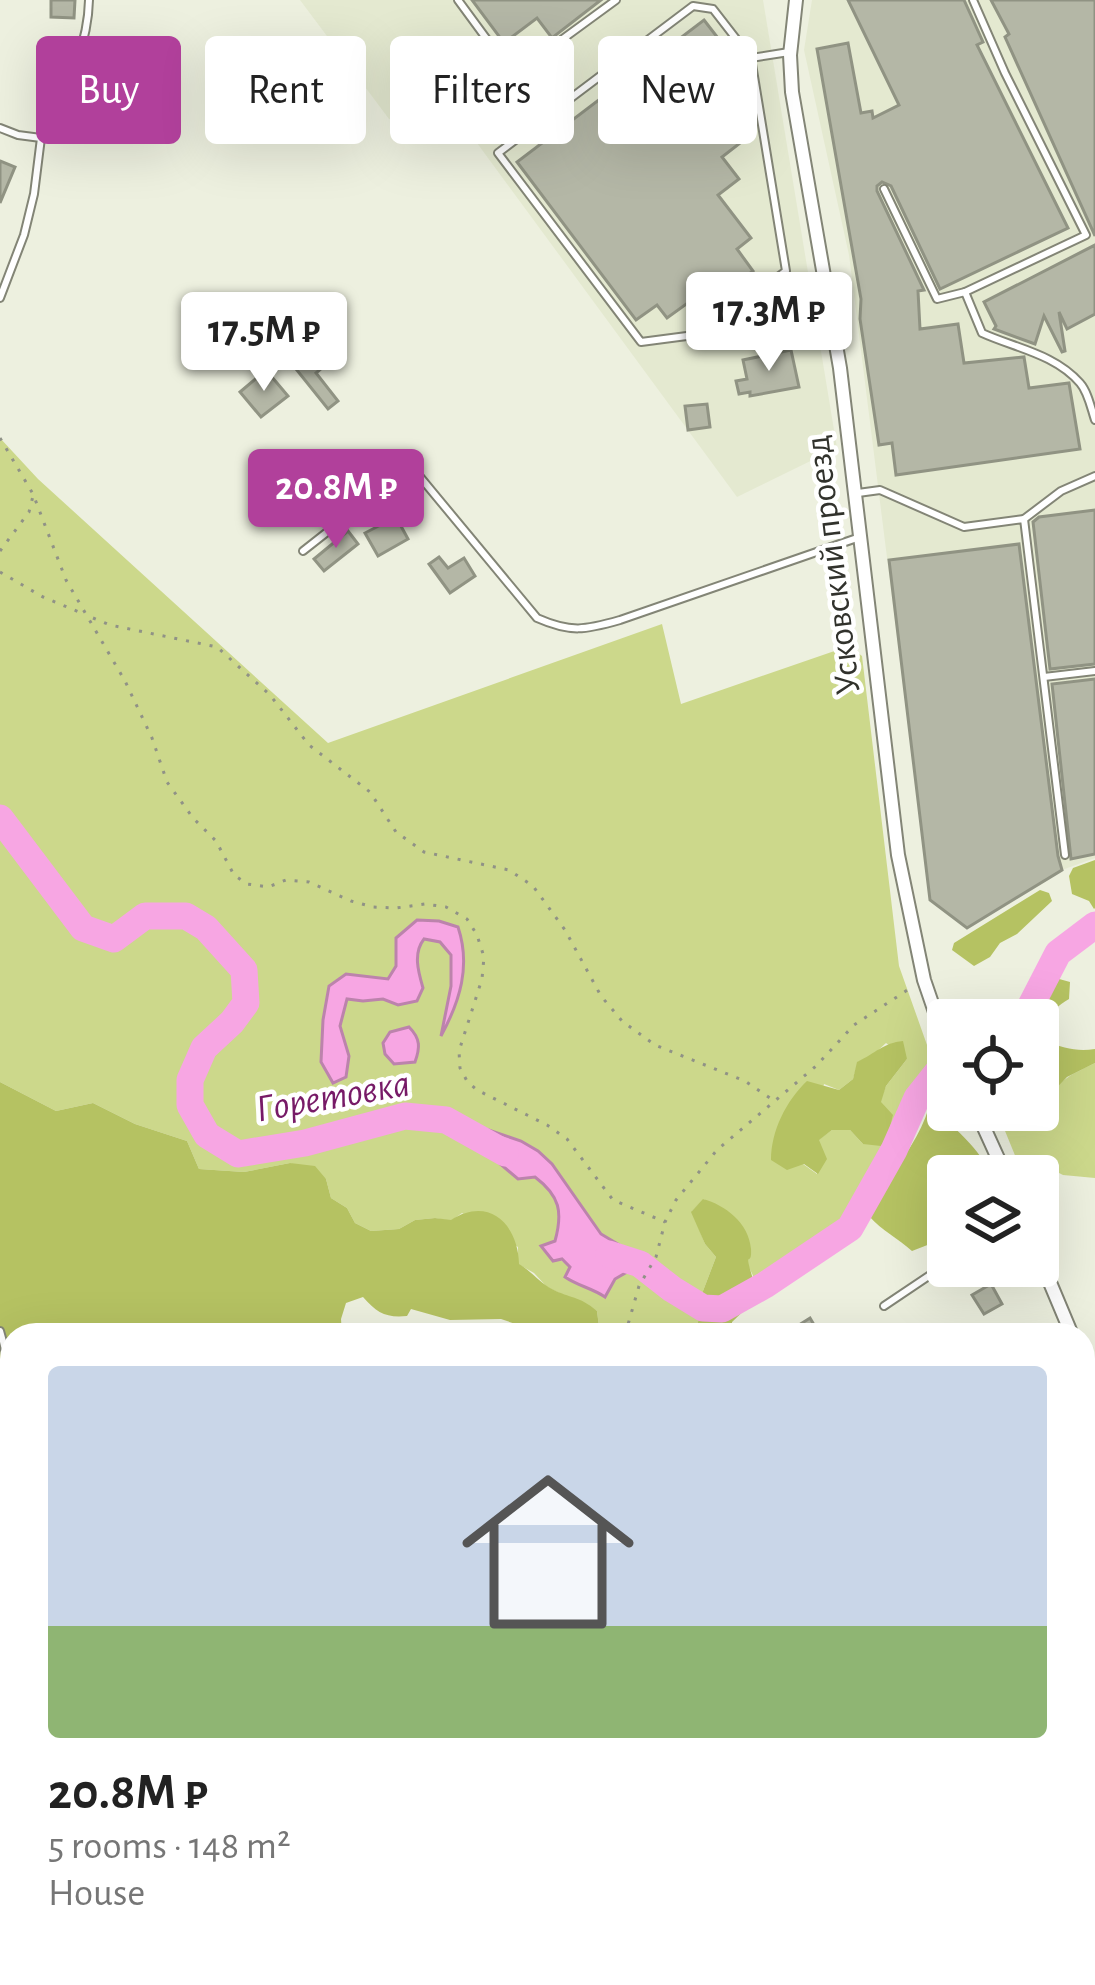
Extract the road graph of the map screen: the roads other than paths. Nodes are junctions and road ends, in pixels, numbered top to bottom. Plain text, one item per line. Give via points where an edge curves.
1 (89, 0) edge
2 (458, 0) edge
3 (616, 0) edge
4 (796, 0) edge
5 (973, 0) edge
6 (85, 36) edge
7 (484, 36) edge
8 (567, 36) edge
9 (790, 52) junction
10 (757, 57) edge
11 (751, 58) joint
12 (0, 128) edge
13 (36, 137) edge
14 (40, 144) edge
15 (884, 189) dead end
16 (965, 292) junction
17 (0, 298) edge
18 (1095, 420) edge
19 (1095, 476) edge
20 (855, 493) junction
21 (1024, 519) junction
22 (860, 537) junction
23 (303, 551) dead end
24 (1095, 671) edge
25 (1043, 677) junction
26 (1065, 855) dead end
27 (931, 999) edge
28 (927, 1277) edge
29 (1052, 1287) edge
30 (884, 1306) dead end
31 (1067, 1323) edge

1 - 6 lane
2 - 7 lane
3 - 8 lane
4 - 9 street, Усковский проезд
5 - 16 lane via 1086,235
9 - 10 lane
9 - 20 street, Усковский проезд
11 - 11 lane via 713,9 693,6 498,153 641,342 702,334 786,271
12 - 13 lane
14 - 17 lane via 24,236
15 - 16 lane via 937,298
16 - 18 lane via 982,333 1051,359 1083,385
19 - 21 lane
20 - 21 lane via 880,490 964,526
20 - 22 street, Усковский проезд
21 - 25 lane
22 - 23 lane via 583,631 536,618 411,466
22 - 27 street, Усковский проезд via 898,855
24 - 25 lane
25 - 26 lane
28 - 30 lane
29 - 31 street

